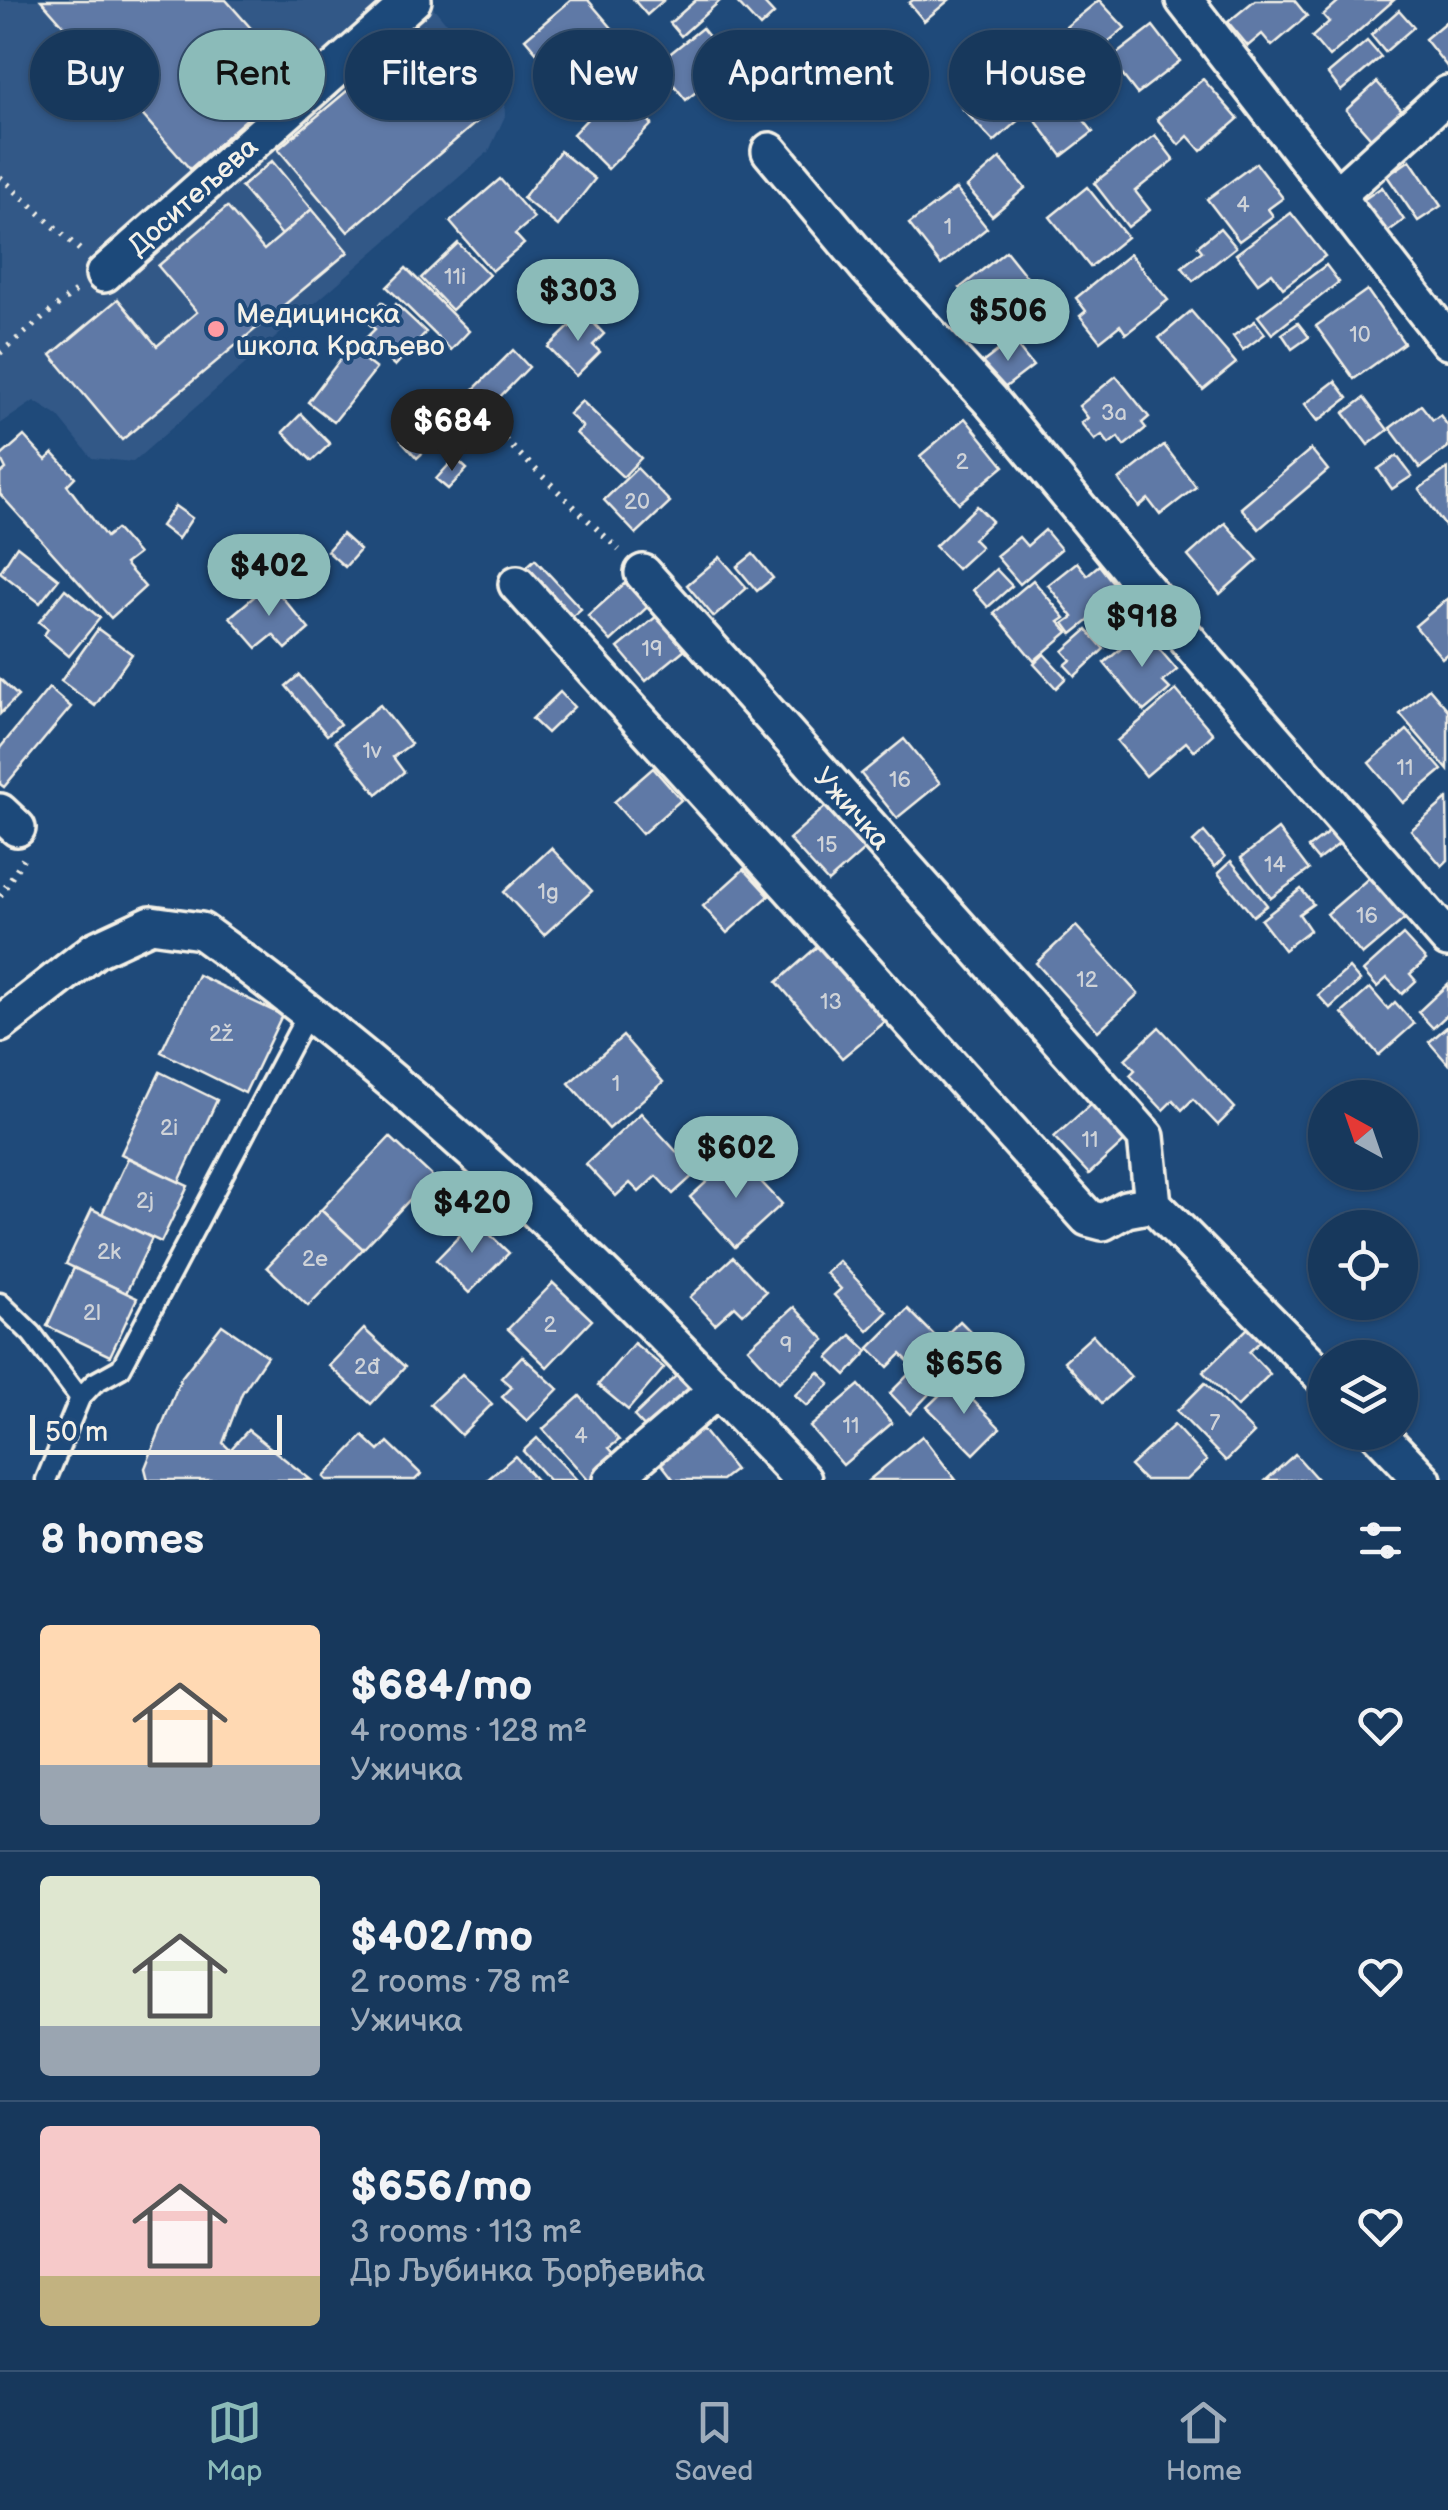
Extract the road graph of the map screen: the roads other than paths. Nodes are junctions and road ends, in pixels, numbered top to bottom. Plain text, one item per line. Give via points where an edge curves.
1 (413, 0) edge
2 (1203, 7) edge
3 (1448, 94) edge
4 (770, 151) dead end
5 (1337, 196) junction
6 (104, 274) road end
7 (1448, 341) edge
8 (643, 573) road end
9 (517, 584) dead end
10 (1448, 939) edge
11 (308, 1013) junction
12 (0, 1024) edge
13 (1153, 1204) junction
14 (0, 1303) edge
15 (1308, 1362) edge
16 (718, 1389) junction
17 (80, 1398) junction
18 (1394, 1450) edge
19 (46, 1480) edge
20 (612, 1480) edge
21 (803, 1480) edge
22 (1423, 1480) edge

1 - 6 street, Доситељева
2 - 5 street
3 - 5 street
4 - 10 street
5 - 7 street
8 - 13 street, Ужичка via 1146,1137
9 - 13 street via 1088,1218 1103,1222
11 - 12 street via 201,930 151,924 95,950
11 - 16 street via 450,1128
11 - 17 lane via 120,1368
13 - 15 street
14 - 17 lane
16 - 20 street
16 - 21 street
17 - 19 lane
18 - 22 street

